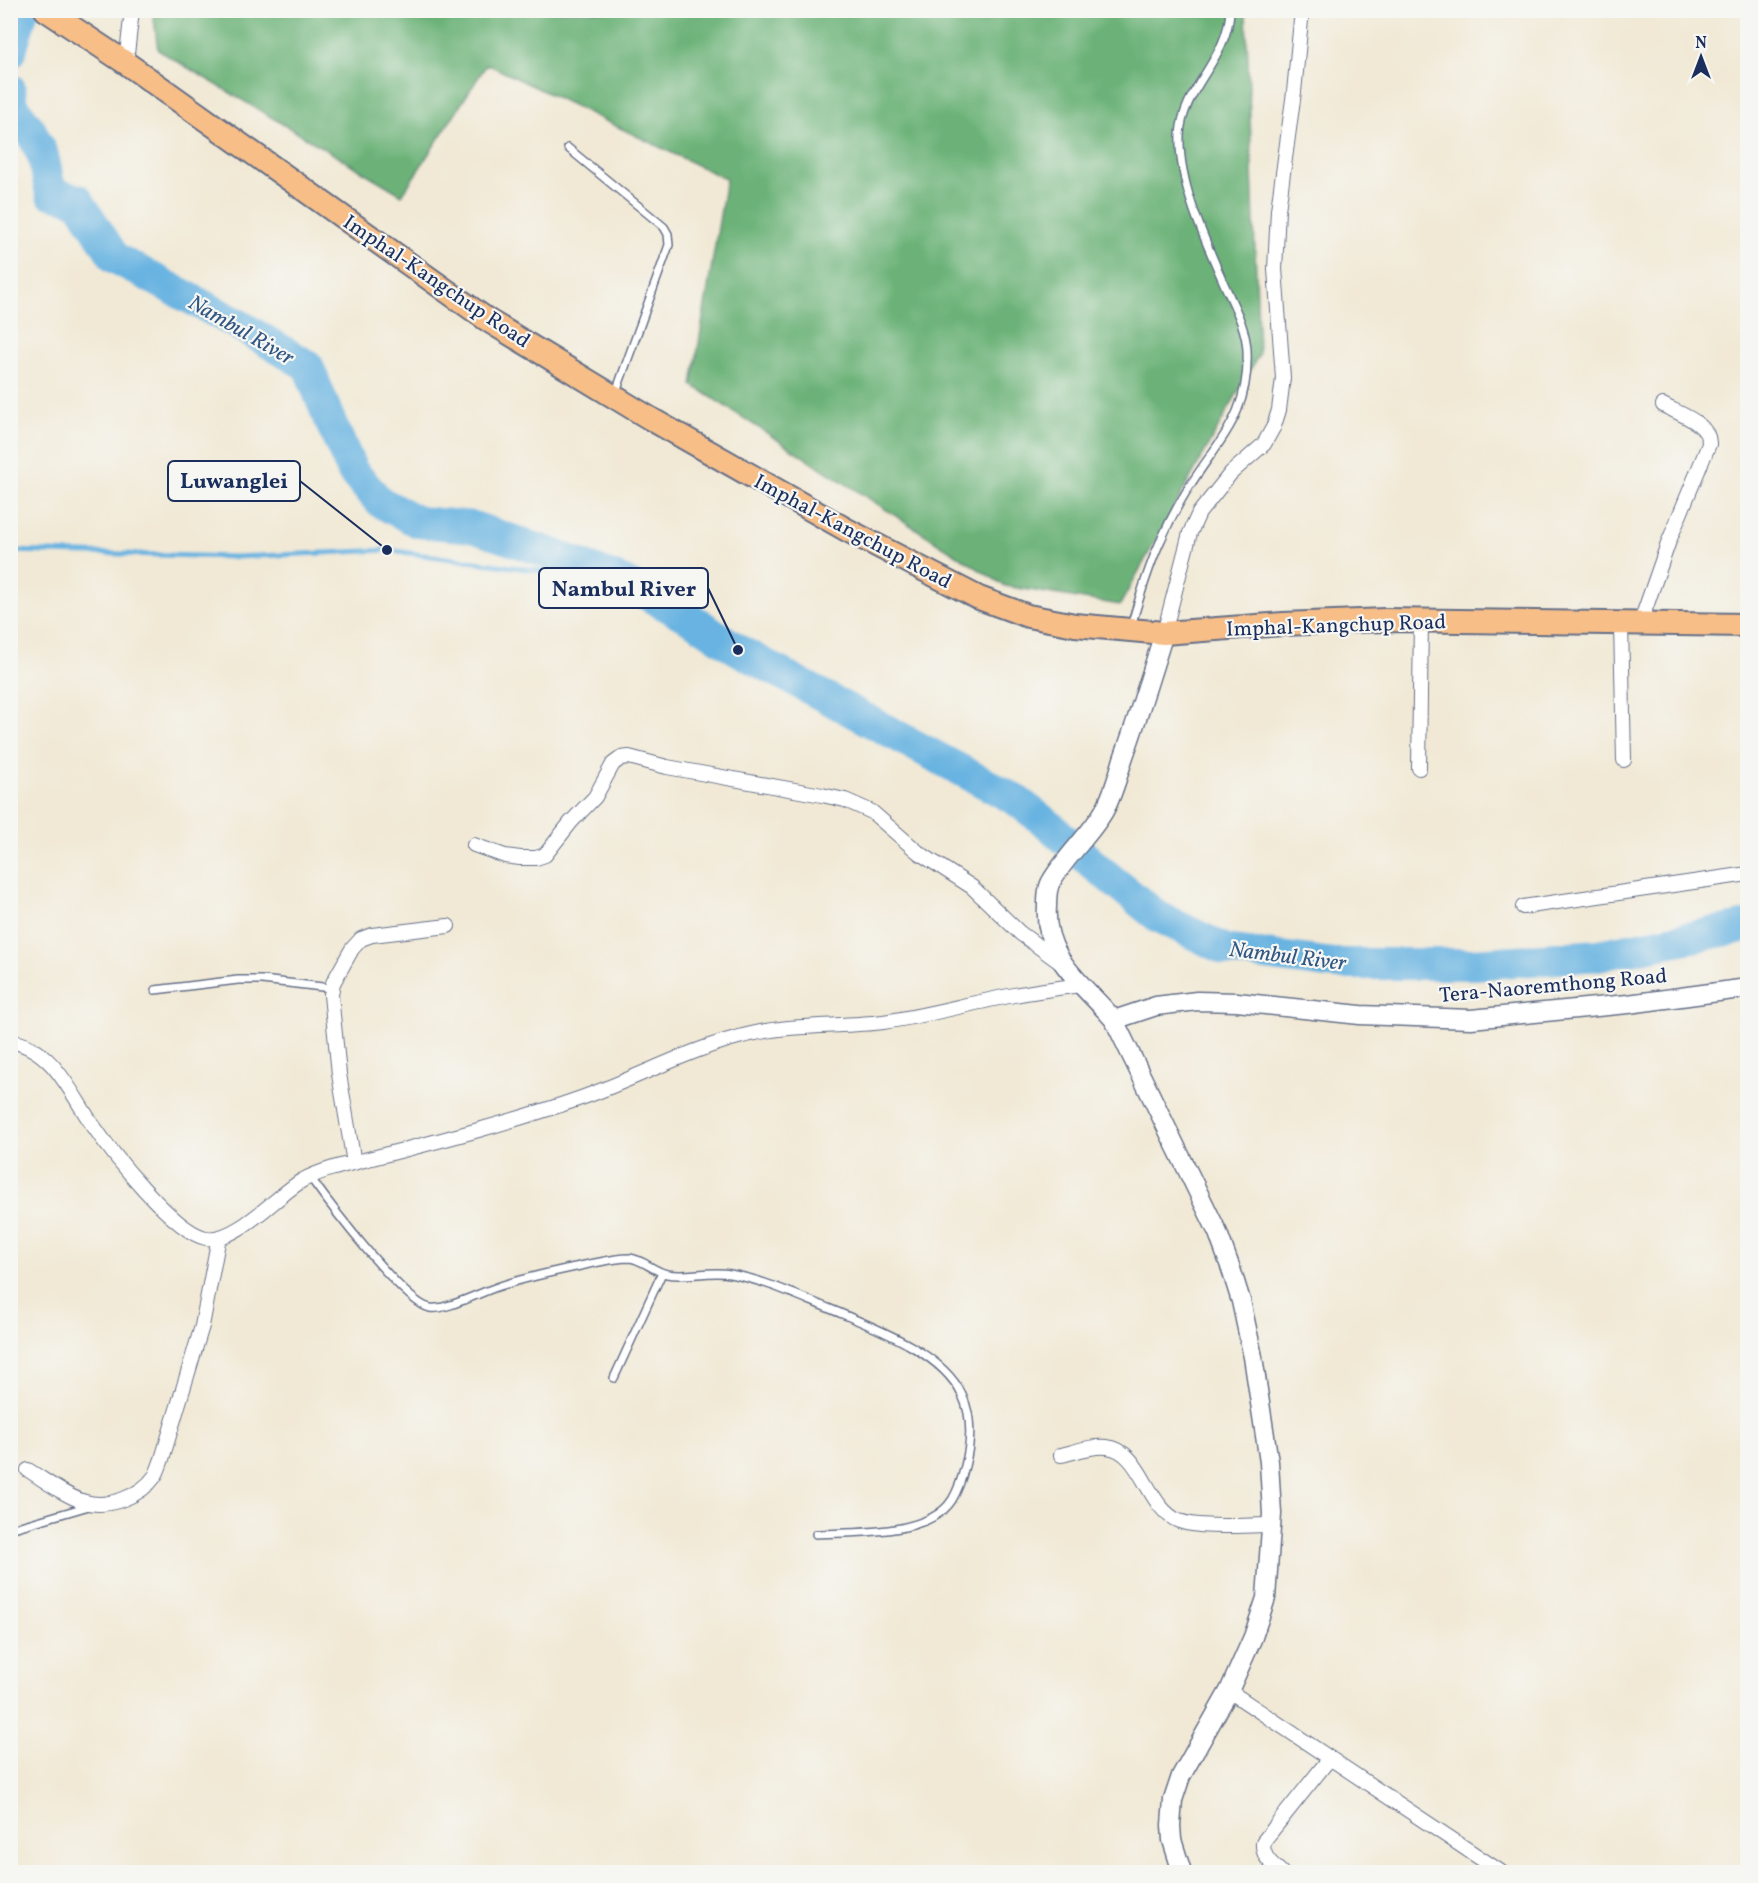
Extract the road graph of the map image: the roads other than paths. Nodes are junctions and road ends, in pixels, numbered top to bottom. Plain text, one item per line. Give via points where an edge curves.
1 (46, 10) edge
2 (132, 10) edge
3 (1230, 10) edge
4 (1302, 10) edge
5 (126, 63) junction
6 (568, 148) dead end
7 (615, 397) junction
8 (1663, 405) dead end
9 (1421, 621) junction
10 (1631, 623) junction
11 (1748, 625) edge
12 (1129, 631) junction
13 (1164, 633) junction
14 (1624, 760) dead end
15 (1419, 768) dead end
16 (474, 844) dead end
17 (1748, 874) edge
18 (1524, 907) dead end
19 (448, 926) dead end
20 (1062, 963) junction
21 (1080, 985) junction
22 (331, 988) junction
23 (1748, 988) edge
24 (155, 990) dead end
25 (1114, 1020) junction
26 (10, 1041) edge
27 (354, 1163) junction
28 (310, 1177) junction
29 (219, 1237) junction
30 (662, 1273) junction
31 (614, 1378) dead end
32 (1061, 1455) dead end
33 (28, 1470) dead end
34 (94, 1504) junction
35 (1272, 1525) junction
36 (10, 1529) edge
37 (816, 1534) dead end
38 (1229, 1691) junction
39 (1330, 1758) junction
40 (1182, 1872) edge
41 (1281, 1872) edge
42 (1501, 1872) edge

1 - 5 main road, Imphal-Kangchup Road
2 - 5 street
3 - 12 lane via 1226,37 1192,94 1180,134 1191,196 1240,319 1247,348 1246,386 1233,423 1186,491 1160,541
4 - 13 street via 1278,210 1275,270 1283,378 1279,410 1264,444 1231,473 1199,513 1190,533
5 - 7 main road, Imphal-Kangchup Road via 489,321
6 - 7 lane via 664,227 670,239
7 - 12 main road, Imphal-Kangchup Road via 847,530 979,598 1028,616
8 - 10 street via 1701,426 1709,444
9 - 10 main road, Imphal-Kangchup Road
9 - 13 main road, Imphal-Kangchup Road via 1283,624
9 - 15 street
10 - 11 main road, Imphal-Kangchup Road
10 - 14 street
12 - 13 main road, Imphal-Kangchup Road
13 - 20 street via 1104,810 1050,882 1048,928
16 - 20 street via 505,856 545,855 595,797 613,764 621,758 822,795 872,812 918,852 972,887 1020,933
17 - 18 street
19 - 22 street via 366,937 352,949
20 - 21 street
21 - 25 street
21 - 27 street via 884,1022 753,1033 703,1048 581,1098
22 - 24 lane via 238,980
22 - 27 street via 339,1074
23 - 25 street, Tera-Naoremthong Road via 1471,1019 1360,1016 1197,1001 1156,1006
25 - 35 street via 1218,1233 1241,1300 1269,1462
26 - 29 street via 28,1045 49,1060 94,1127 165,1211 197,1235
27 - 28 street
28 - 29 street
28 - 30 lane via 375,1259 416,1301 431,1309 507,1283 622,1258 637,1259
29 - 34 street via 199,1336 155,1475 132,1495
30 - 31 lane
30 - 37 lane via 727,1273 773,1286 889,1334 926,1356 962,1394 969,1415 968,1455 951,1501 939,1513 903,1528
32 - 35 street via 1098,1447 1116,1449 1132,1463 1162,1509 1179,1521
33 - 34 street via 69,1495
34 - 36 lane
35 - 38 street via 1266,1598
38 - 39 street
38 - 40 street via 1181,1776 1173,1800 1172,1840
39 - 41 street via 1263,1842 1267,1860
39 - 42 street

